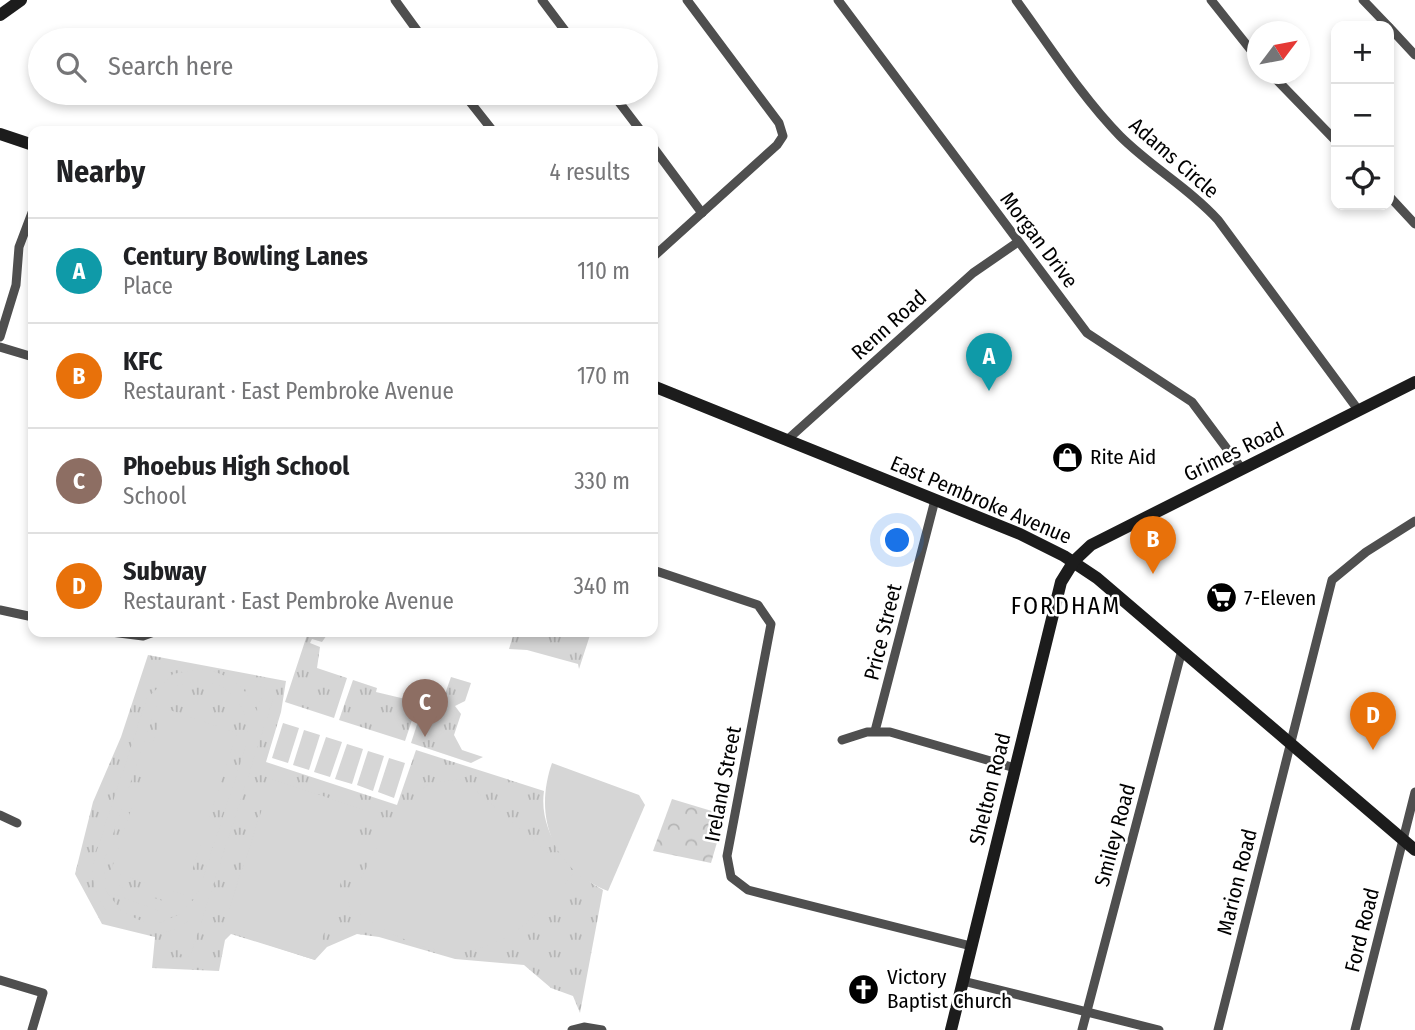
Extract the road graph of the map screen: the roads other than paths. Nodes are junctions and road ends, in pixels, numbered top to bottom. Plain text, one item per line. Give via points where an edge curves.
1 (21, 0) edge
2 (395, 0) edge
3 (542, 0) edge
4 (687, 0) edge
5 (838, 0) edge
6 (1016, 0) edge
7 (1211, 0) edge
8 (1363, 0) edge
9 (0, 15) edge
10 (1382, 21) edge
11 (415, 28) edge
12 (563, 28) edge
13 (1394, 33) edge
14 (1247, 45) edge
15 (1415, 55) edge
16 (1281, 84) edge
17 (472, 105) edge
18 (621, 105) edge
19 (489, 126) edge
20 (637, 126) edge
21 (0, 134) edge
22 (1331, 136) edge
23 (28, 143) edge
24 (658, 154) edge
25 (1394, 201) edge
26 (702, 213) junction
27 (28, 223) edge
28 (1415, 224) edge
29 (1018, 242) junction
30 (658, 253) edge
31 (0, 337) edge
32 (0, 346) edge
33 (28, 355) edge
34 (1415, 382) edge
35 (658, 388) edge
36 (1359, 411) junction
37 (786, 440) junction
38 (1242, 469) junction
39 (935, 500) junction
40 (1415, 521) edge
41 (1074, 561) junction
42 (658, 572) edge
43 (0, 610) edge
44 (28, 616) edge
45 (1182, 650) junction
46 (875, 732) junction
47 (842, 740) dead end
48 (1290, 743) junction
49 (1015, 768) junction
50 (1415, 792) edge
51 (0, 815) edge
52 (17, 824) dead end
53 (1403, 839) junction
54 (1415, 850) edge
55 (971, 946) junction
56 (0, 980) edge
57 (964, 981) junction
58 (1087, 1012) junction
59 (32, 1030) edge
60 (572, 1030) edge
61 (602, 1030) edge
62 (951, 1030) edge
63 (1082, 1030) edge
64 (1159, 1030) edge
65 (1218, 1030) edge
66 (1355, 1030) edge

1 - 9 main road
2 - 11 street
3 - 12 street
4 - 26 street via 783,132 777,145
5 - 29 street, Morgan Drive
6 - 36 street, Adams Circle via 1111,127 1218,220
7 - 14 street
8 - 10 street
13 - 15 street
16 - 22 street
17 - 19 street
18 - 20 street
21 - 23 main road
24 - 26 street
25 - 28 street
26 - 30 street
27 - 31 street
29 - 37 street, Renn Road via 972,273
29 - 38 street, Morgan Drive via 1087,333 1192,402
32 - 33 street
34 - 36 main road, Grimes Road
35 - 37 main road, East Pembroke Avenue
36 - 38 main road, Grimes Road
37 - 39 main road, East Pembroke Avenue
38 - 41 main road, Grimes Road via 1091,545
39 - 41 main road, East Pembroke Avenue
39 - 46 street, Price Street
40 - 48 street, Marion Road via 1332,580
41 - 45 main road, East Pembroke Avenue
41 - 49 main road, Shelton Road via 1061,582
42 - 55 street, Ireland Street via 758,605 771,624 727,856 731,877 748,890
43 - 44 street
45 - 48 main road, East Pembroke Avenue
45 - 58 street, Smiley Road
46 - 47 street
46 - 49 street via 890,732
48 - 53 main road, East Pembroke Avenue
48 - 65 street, Marion Road
49 - 55 main road, Shelton Road
50 - 53 street, Ford Road
51 - 52 street
53 - 54 main road, East Pembroke Avenue
53 - 66 street, Ford Road
55 - 57 main road, Shelton Road
56 - 59 street via 43,993
57 - 58 street
57 - 62 main road, Shelton Road
58 - 63 street, Smiley Road
58 - 64 street
60 - 61 street

